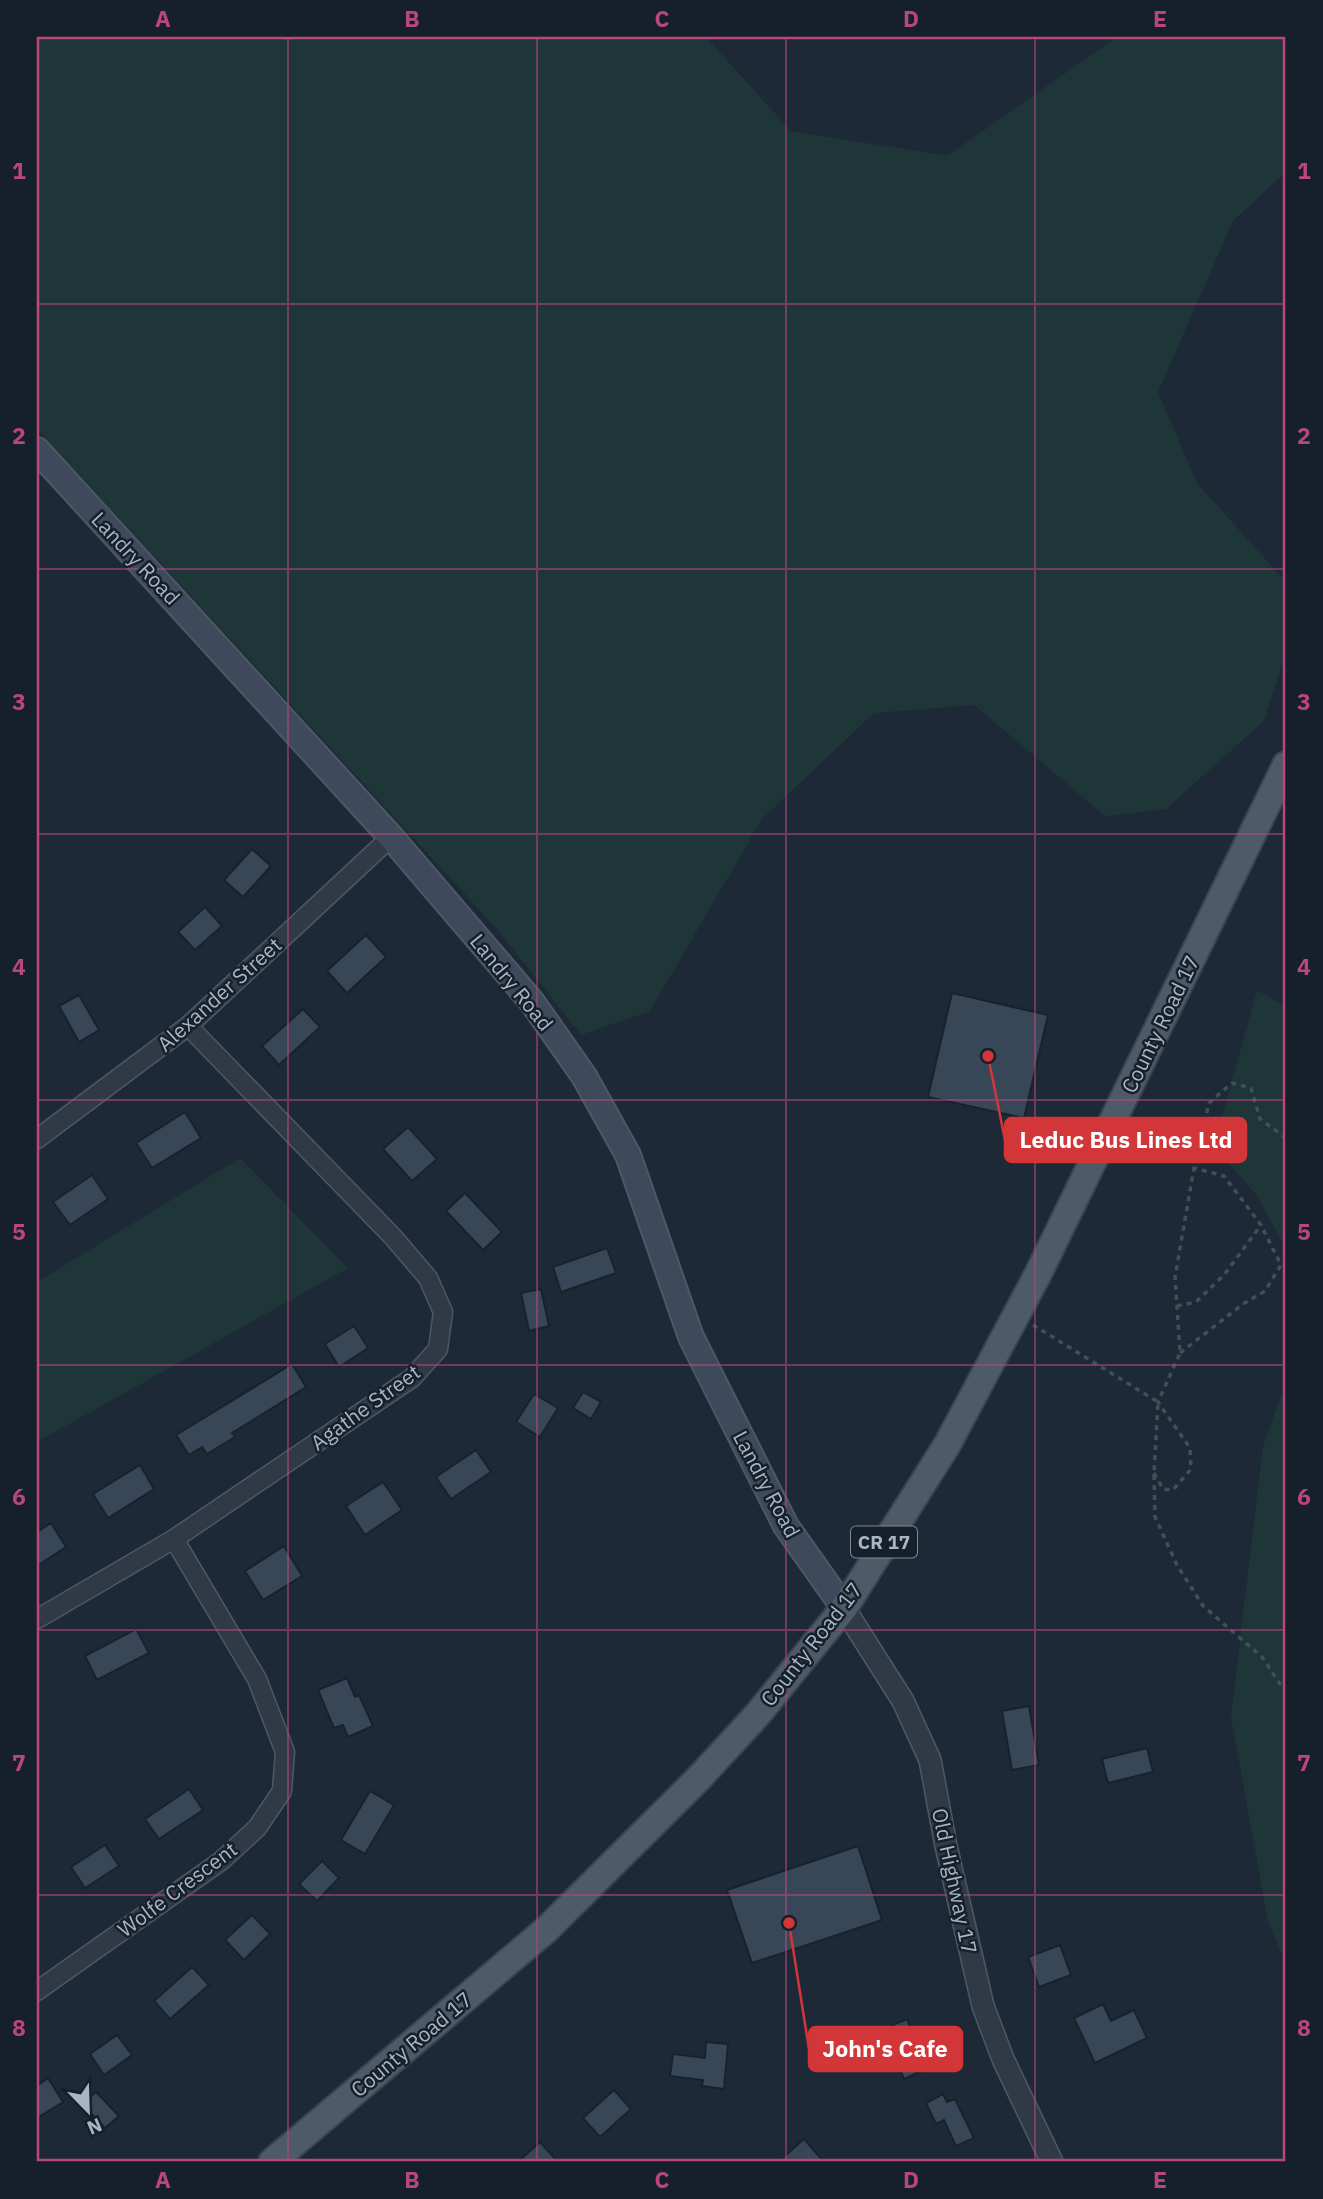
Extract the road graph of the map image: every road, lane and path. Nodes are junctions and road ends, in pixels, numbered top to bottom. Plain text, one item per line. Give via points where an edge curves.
1 (37, 450) edge
2 (1286, 765) edge
3 (391, 837) junction
4 (188, 1026) junction
5 (1286, 1138) edge
6 (37, 1139) edge
7 (1194, 1168) junction
8 (1261, 1225) junction
9 (1177, 1306) junction
10 (1017, 1315) junction
11 (1180, 1353) junction
12 (1158, 1402) junction
13 (1154, 1474) junction
14 (174, 1539) junction
15 (844, 1608) junction
16 (37, 1619) edge
17 (1286, 1693) edge
18 (37, 1991) edge
19 (272, 2162) edge
20 (1052, 2162) edge

1 - 3 main road, Landry Road
2 - 10 main road, County Road 17 / CR 17
3 - 4 street, Alexander Street
3 - 15 main road, Landry Road via 532,1002 584,1076 628,1155 691,1337 786,1526
4 - 6 street, Alexander Street
4 - 14 street, Agathe Street via 393,1237 428,1278 443,1312 438,1349 412,1378
5 - 7 path via 1260,1119 1251,1088 1232,1083 1209,1103
7 - 8 path via 1224,1176
7 - 9 path via 1175,1277
8 - 9 path via 1215,1284 1196,1302
8 - 11 path via 1281,1265 1265,1291
9 - 11 path
10 - 12 path
10 - 15 main road, County Road 17 / CR 17 via 947,1445
11 - 12 path
12 - 13 path
12 - 13 path via 1190,1448 1191,1469 1173,1490 1163,1489
13 - 17 path via 1154,1517 1177,1565 1203,1606 1262,1657
14 - 16 street, Agathe Street
14 - 18 street, Wolfe Crescent via 257,1679 285,1752 282,1791 257,1828 221,1861
15 - 19 main road, County Road 17 / CR 17 via 700,1777 547,1929
15 - 20 street, Old Highway 17 via 903,1702 930,1760 983,2006

